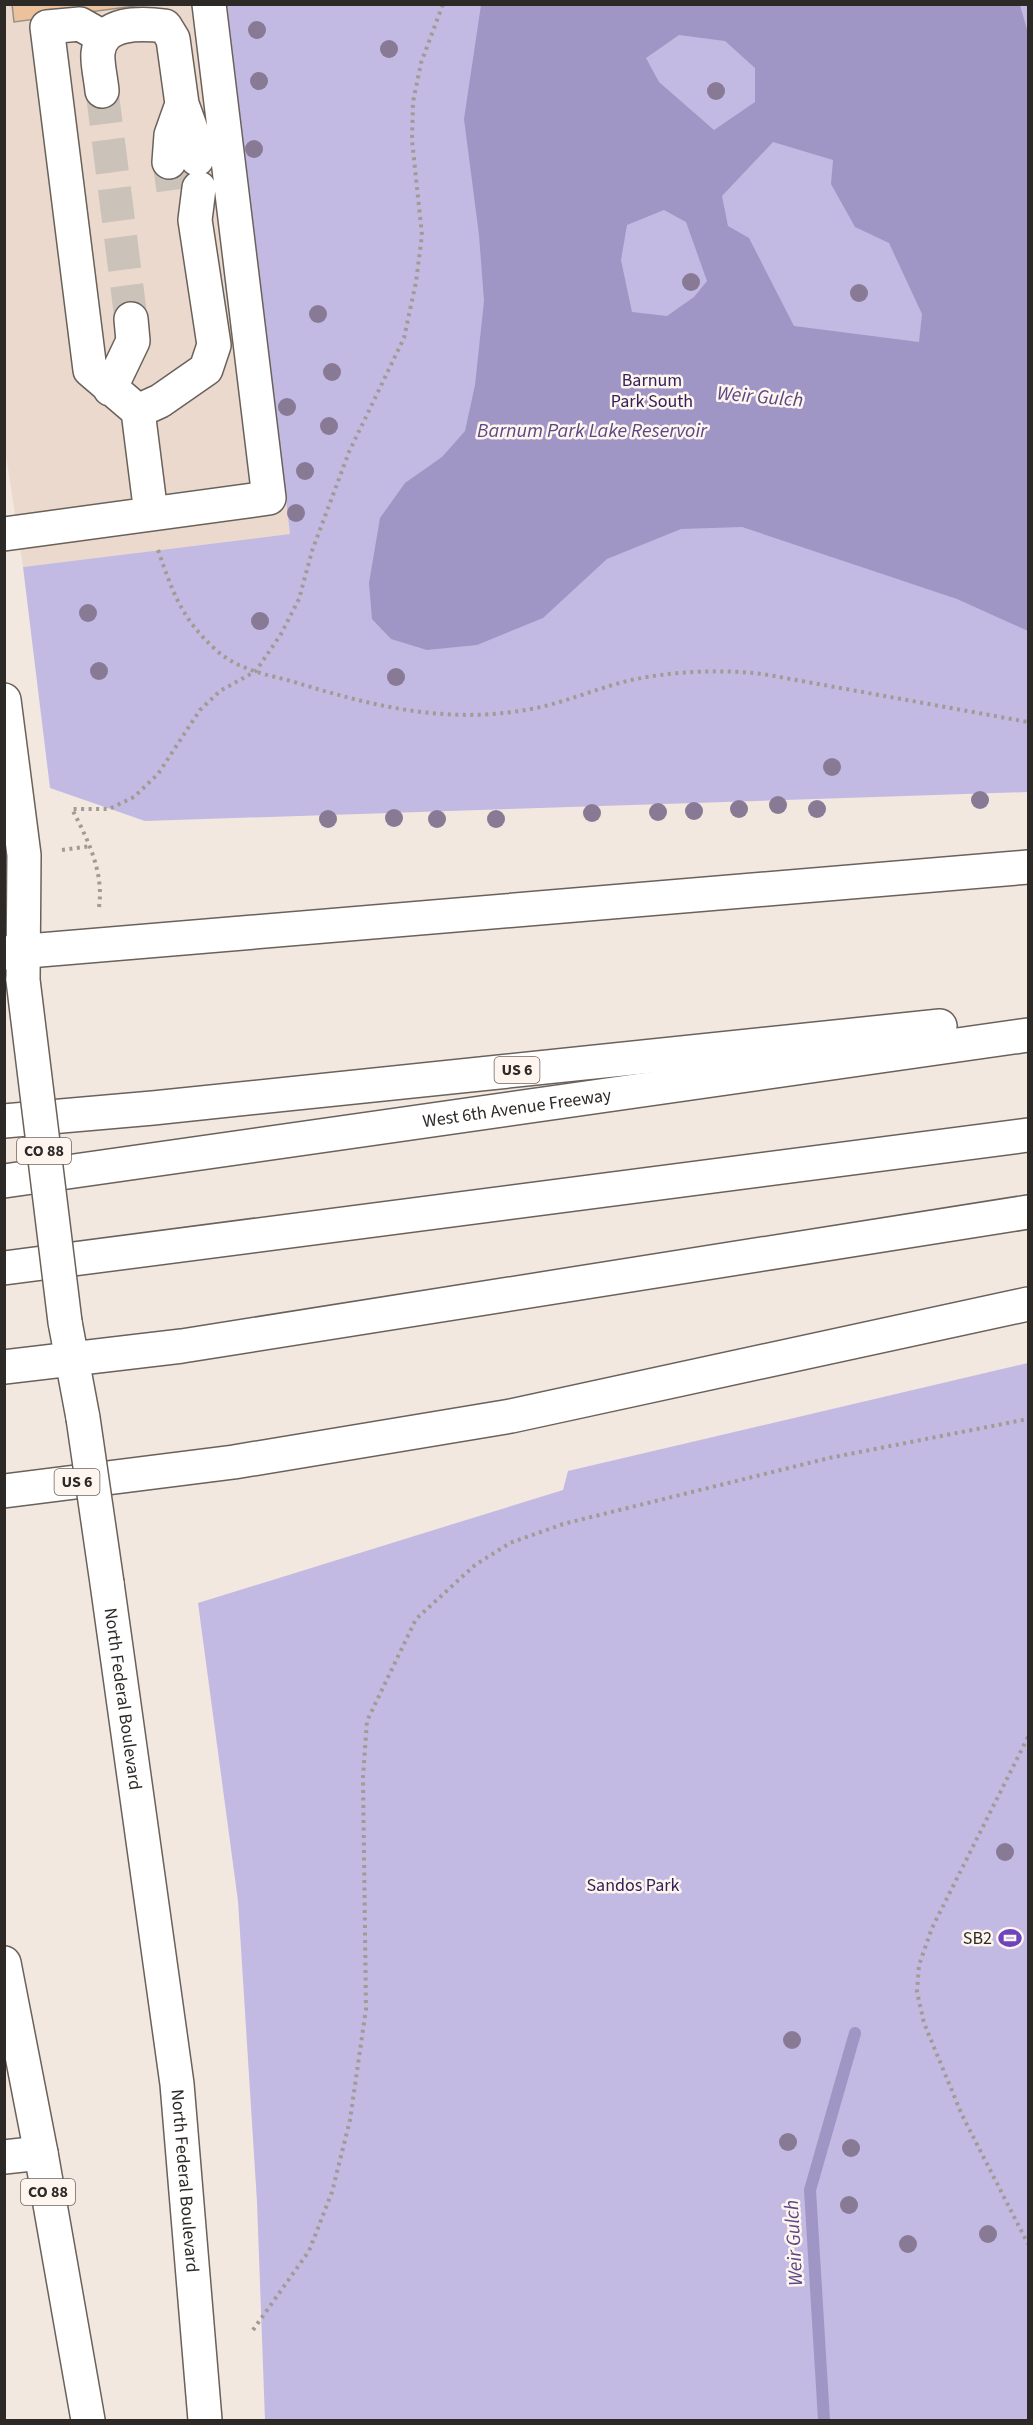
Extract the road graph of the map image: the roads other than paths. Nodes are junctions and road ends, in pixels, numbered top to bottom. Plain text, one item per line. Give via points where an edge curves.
1 (209, 4) edge
2 (103, 37) junction
3 (102, 91) tunnel mouth
4 (131, 319) tunnel mouth
5 (110, 389) junction
6 (138, 411) junction
7 (151, 514) junction
8 (4, 534) edge
9 (4, 700) edge
10 (1029, 867) edge
11 (17, 961) edge
12 (1029, 1017) edge
13 (1029, 1035) edge
14 (4, 1121) edge
15 (1029, 1135) edge
16 (4, 1181) edge
17 (1029, 1212) edge
18 (4, 1269) edge
19 (1029, 1304) edge
20 (72, 1359) junction
21 (4, 1367) edge
22 (4, 1491) edge
23 (4, 1963) edge
24 (41, 2153) junction
25 (4, 2157) edge
26 (88, 2421) edge
27 (205, 2421) edge

1 - 7 main road via 268,498
2 - 3 main road via 98,53
2 - 5 main road via 80,24 47,27 90,370
2 - 6 main road via 118,27 147,24 165,26 173,39 182,104 191,129 184,175 195,220 214,345 206,369 160,401
4 - 5 main road via 133,341
5 - 6 main road
6 - 7 main road
7 - 8 main road
9 - 11 main road, North Federal Boulevard / CO 88 via 24,855
10 - 11 main road via 94,944
11 - 20 main road, North Federal Boulevard / CO 88, bridge
12 - 14 main road, US 6
13 - 16 main road, West 6th Avenue Freeway
15 - 18 main road
17 - 20 main road via 182,1346
19 - 22 main road, US 6 via 511,1416 234,1462
20 - 21 main road
20 - 27 main road, North Federal Boulevard / CO 88, bridge via 87,1439 177,2084
23 - 24 main road, CO 88
24 - 25 main road
24 - 26 main road, CO 88

